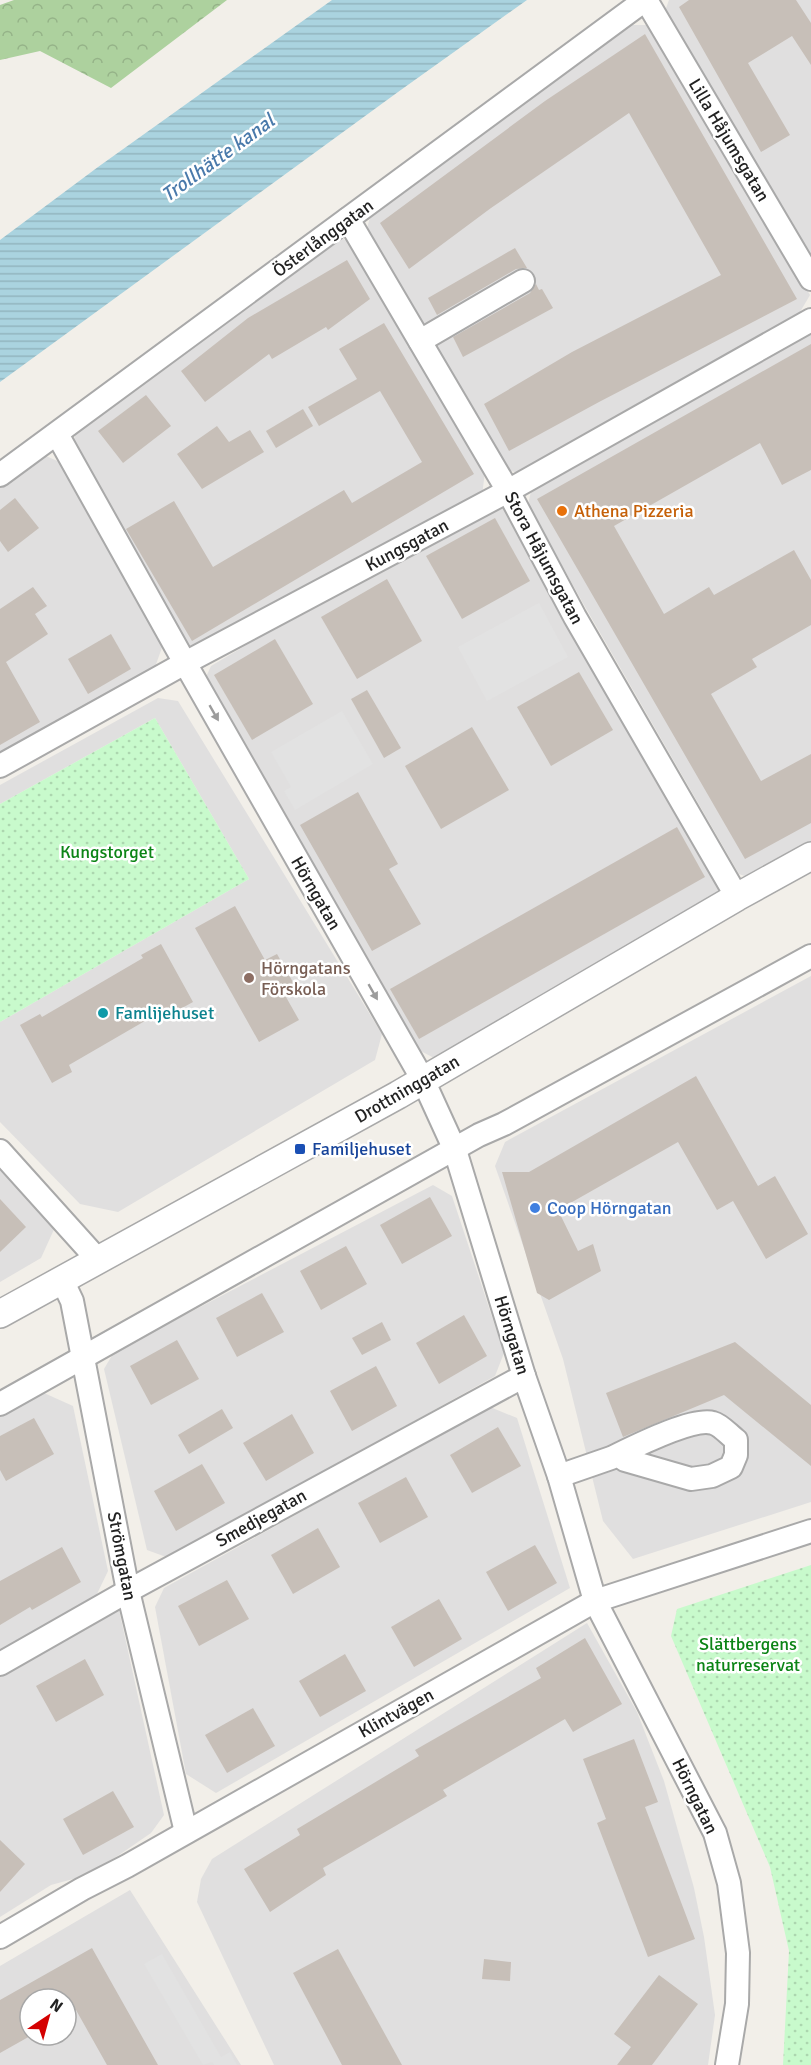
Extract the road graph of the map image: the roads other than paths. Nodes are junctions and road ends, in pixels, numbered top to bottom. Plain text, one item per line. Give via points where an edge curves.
1 (646, 0) edge
2 (348, 219) junction
3 (811, 279) edge
4 (523, 281) dead end
5 (811, 320) edge
6 (420, 342) junction
7 (57, 434) junction
8 (0, 475) edge
9 (508, 491) junction
10 (184, 663) junction
11 (0, 766) edge
12 (811, 856) edge
13 (737, 897) junction
14 (811, 956) edge
15 (423, 1080) junction
16 (455, 1150) junction
17 (0, 1152) edge
18 (99, 1260) junction
19 (62, 1280) junction
20 (0, 1314) edge
21 (84, 1357) junction
22 (524, 1376) junction
23 (0, 1404) edge
24 (618, 1455) dead end
25 (559, 1476) junction
26 (811, 1531) edge
27 (128, 1591) junction
28 (596, 1601) junction
29 (0, 1664) edge
30 (186, 1832) junction
31 (0, 1937) edge
32 (727, 2065) edge

1 - 2 street, Österlånggatan
1 - 3 street, Lilla Håjumsgatan
2 - 6 street, Stora Håjumsgatan
2 - 7 street, Österlånggatan
4 - 6 street
5 - 9 street, Kungsgatan
6 - 9 street, Stora Håjumsgatan
7 - 8 street, Österlånggatan
7 - 10 street, Hörngatan
9 - 10 street, Kungsgatan
9 - 13 street, Stora Håjumsgatan via 575,617
10 - 11 street, Kungsgatan
10 -> 15 street, Hörngatan
12 - 13 street, Drottninggatan
13 - 15 street, Drottninggatan
14 - 16 street
15 - 16 street, Hörngatan
15 - 18 street, Drottninggatan
16 - 21 street
16 - 22 street, Hörngatan
17 - 18 street
18 - 19 street, Drottninggatan
19 - 20 street, Drottninggatan
19 - 21 street, Strömgatan via 72,1301
21 - 23 street
21 - 27 street, Strömgatan
22 - 25 street, Hörngatan
22 - 27 street, Smedjegatan
24 - 25 street
25 - 28 street, Hörngatan
26 - 28 street, Klintvägen
27 - 29 street, Smedjegatan
27 - 30 street, Strömgatan
28 - 30 street, Klintvägen
28 - 32 street, Hörngatan via 715,1833 729,1883 738,1953 737,2004
30 - 31 street, Klintvägen

